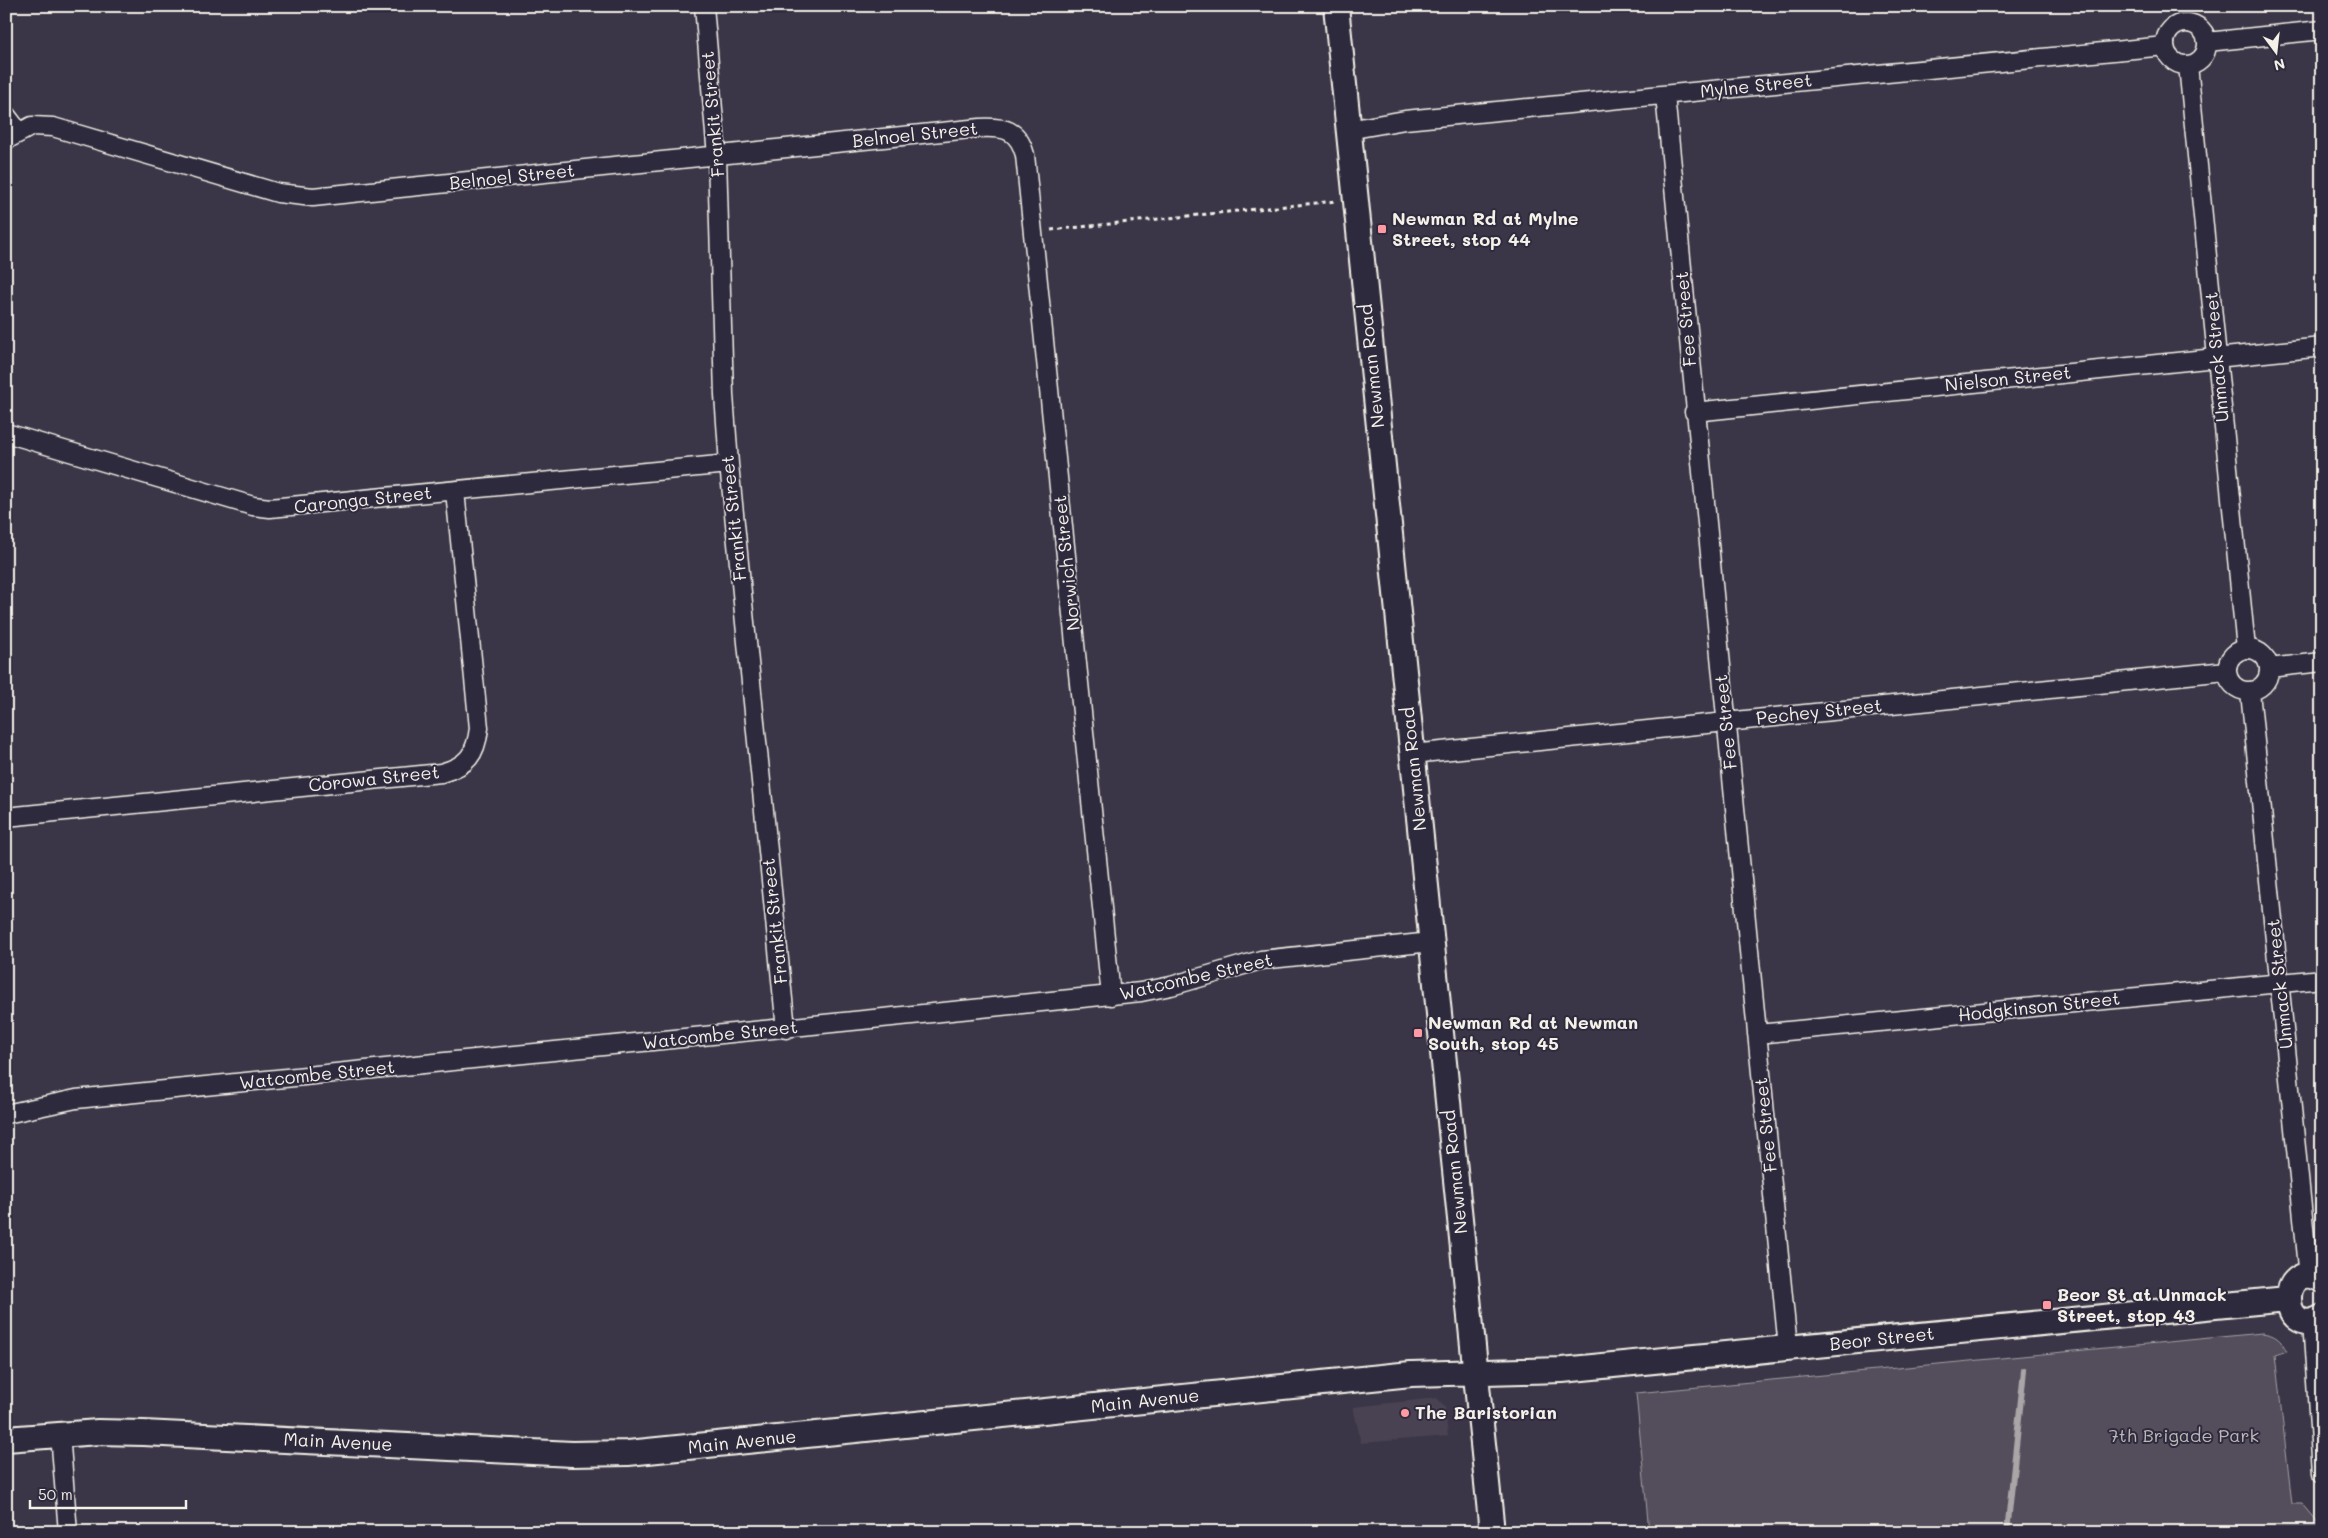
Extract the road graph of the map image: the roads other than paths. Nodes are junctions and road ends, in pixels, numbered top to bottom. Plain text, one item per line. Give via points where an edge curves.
1 (704, 6) edge
2 (1336, 6) edge
3 (2183, 15) edge
4 (2322, 30) edge
5 (2206, 42) junction
6 (2164, 46) junction
7 (2188, 65) junction
8 (1665, 95) junction
9 (6, 115) edge
10 (1348, 130) junction
11 (1014, 134) joint
12 (13, 136) edge
13 (717, 156) junction
14 (2322, 347) edge
15 (2217, 358) junction
16 (1694, 412) junction
17 (6, 433) edge
18 (729, 464) junction
19 (455, 491) junction
20 (2246, 649) junction
21 (2322, 662) edge
22 (2269, 668) junction
23 (2226, 672) junction
24 (2250, 692) junction
25 (1726, 721) junction
26 (1412, 754) junction
27 (6, 817) edge
28 (1431, 942) junction
29 (2322, 979) edge
30 (2279, 984) junction
31 (1111, 996) junction
32 (786, 1029) junction
33 (1757, 1034) junction
34 (6, 1114) edge
35 (2316, 1278) edge
36 (2287, 1299) junction
37 (2317, 1319) edge
38 (1788, 1348) junction
39 (1476, 1373) junction
40 (60, 1434) junction
41 (6, 1439) edge
42 (2322, 1472) edge
43 (68, 1532) edge
44 (1492, 1532) edge

1 - 13 street, Frankit Street
2 - 10 street, Newman Road
3 - 5 street via 2202,30
3 - 6 street via 2168,33
4 - 5 street
5 - 7 street via 2206,49 2199,60
6 - 7 street via 2175,62
6 - 8 street, Mylne Street
7 - 15 street, Unmack Street
8 - 10 street, Mylne Street via 1404,120
8 - 16 street, Fee Street
9 - 12 street, Belnoel Street
10 - 26 street, Newman Road
11 - 13 street, Belnoel Street via 1000,128 980,128
11 - 31 street, Norwich Street via 1019,138 1025,155
12 - 13 street, Belnoel Street via 32,126 53,126 278,193 313,197
13 - 18 street, Frankit Street
14 - 15 street, Nielson Street
15 - 16 street, Nielson Street
15 - 20 street, Unmack Street
16 - 25 street, Fee Street
17 - 19 street, Caronga Street via 253,506 270,508
18 - 19 street, Caronga Street
18 - 32 street, Frankit Street
19 - 27 street, Corowa Street via 479,728 474,752 466,762 454,770 440,773
20 - 22 street via 2259,652
20 - 23 street via 2234,654
21 - 22 street
22 - 24 street via 2267,681
23 - 24 street via 2231,684
23 - 25 street, Pechey Street
24 - 30 street, Unmack Street
25 - 26 street, Pechey Street
25 - 33 street, Fee Street
26 - 28 street, Newman Road
28 - 31 street, Watcombe Street via 1261,960 1171,986
28 - 39 street, Newman Road
29 - 30 street, Hodgkinson Street
30 - 33 street, Hodgkinson Street
30 - 35 street, Unmack Street
31 - 32 street, Watcombe Street
32 - 34 street, Watcombe Street via 76,1099
33 - 38 street, Fee Street
35 - 36 street via 2296,1281
36 - 37 street via 2292,1313 2305,1320
36 - 38 street, Beor Street
37 - 42 street
38 - 39 street, Beor Street via 1562,1370
39 - 40 street, Main Avenue via 1411,1374 628,1453 572,1454 142,1433
39 - 44 street, Newman Road
40 - 41 street, Main Avenue
40 - 43 street

